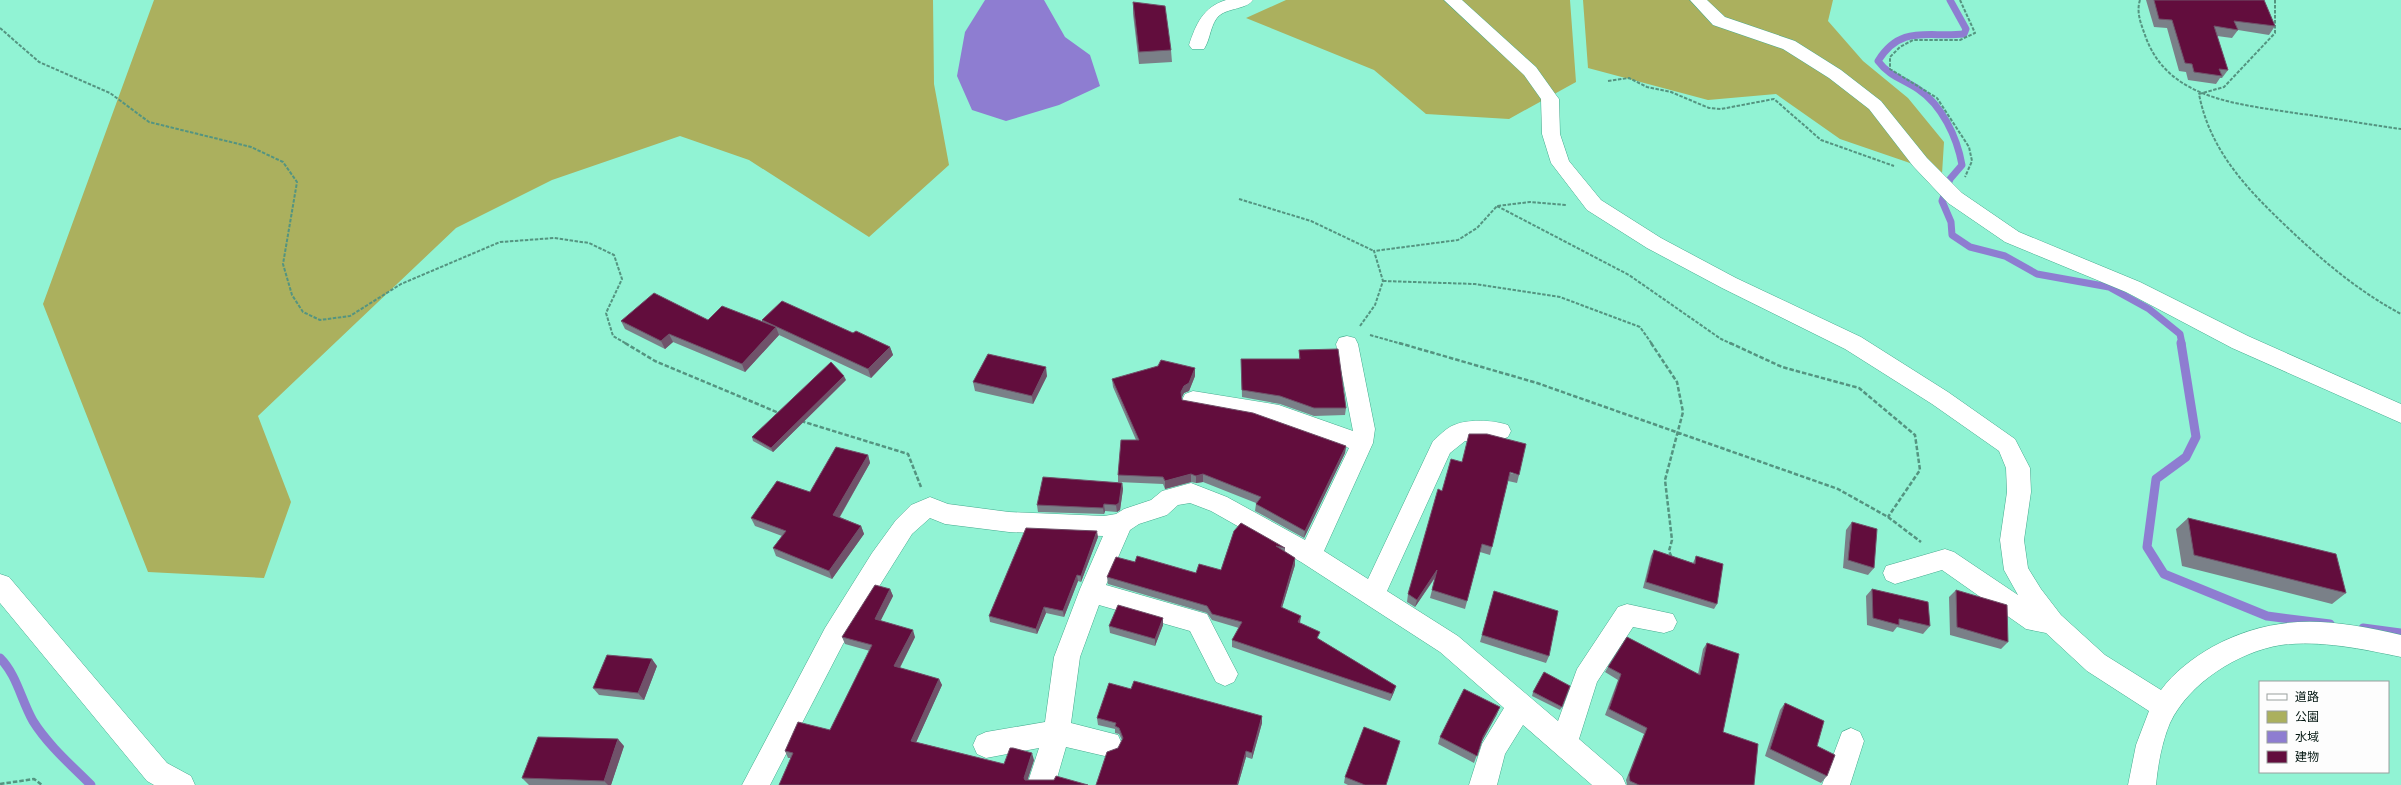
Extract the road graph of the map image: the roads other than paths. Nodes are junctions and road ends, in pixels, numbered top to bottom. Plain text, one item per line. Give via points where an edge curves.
1 (1245, 0) edge
2 (1452, 0) edge
3 (1698, 0) edge
4 (1198, 45) dead end
5 (1352, 338) road end
6 (1193, 400) edge
7 (2401, 414) edge
8 (1500, 431) dead end
9 (1362, 443) junction
10 (1121, 523) junction
11 (1310, 555) junction
12 (1895, 573) dead end
13 (0, 585) edge
14 (1092, 589) junction
15 (1373, 594) junction
16 (1664, 622) dead end
17 (2052, 623) junction
18 (2401, 646) edge
19 (1225, 674) dead end
20 (1522, 706) junction
21 (2165, 707) junction
22 (1057, 732) junction
23 (1851, 741) dead end
24 (986, 744) dead end
25 (1109, 744) dead end
26 (1564, 744) junction
27 (181, 785) edge
28 (756, 785) edge
29 (1041, 785) edge
30 (1483, 785) edge
31 (1612, 785) edge
32 (1836, 785) edge
33 (2142, 785) edge

1 - 4 street via 1218,6 1208,19
2 - 17 street via 1485,28 1534,77 1550,99 1551,134 1560,163 1594,205 1654,243 1729,283 1853,343 1940,398 2007,446 2018,468 2019,492 2012,540 2016,570
3 - 7 street via 1719,21 1789,45 1835,74 1875,105 1933,177 1986,221 2012,237 2134,287 2240,342
5 - 9 street via 1364,429
6 - 9 street via 1280,414
8 - 15 street via 1460,432 1441,447
9 - 11 street
10 - 11 street via 1132,516 1159,508 1170,498 1191,493 1219,504
10 - 14 street
10 - 28 street via 1104,526 1008,522 945,514 930,507 919,512 904,527 881,560 834,636
11 - 15 street
12 - 17 street via 1945,559 2035,621
13 - 27 street via 157,772
14 - 19 street via 1096,593 1198,622
14 - 22 street via 1067,657
15 - 20 street via 1449,644
16 - 26 street via 1627,615 1586,677
17 - 21 street via 2096,663
18 - 21 street via 2361,637 2314,632 2280,634 2242,644 2210,663 2183,684
20 - 26 street
20 - 30 street via 1513,715 1496,744 1486,765
21 - 33 street via 2152,740
22 - 24 street
22 - 25 street
22 - 29 street
23 - 32 street
26 - 31 street

